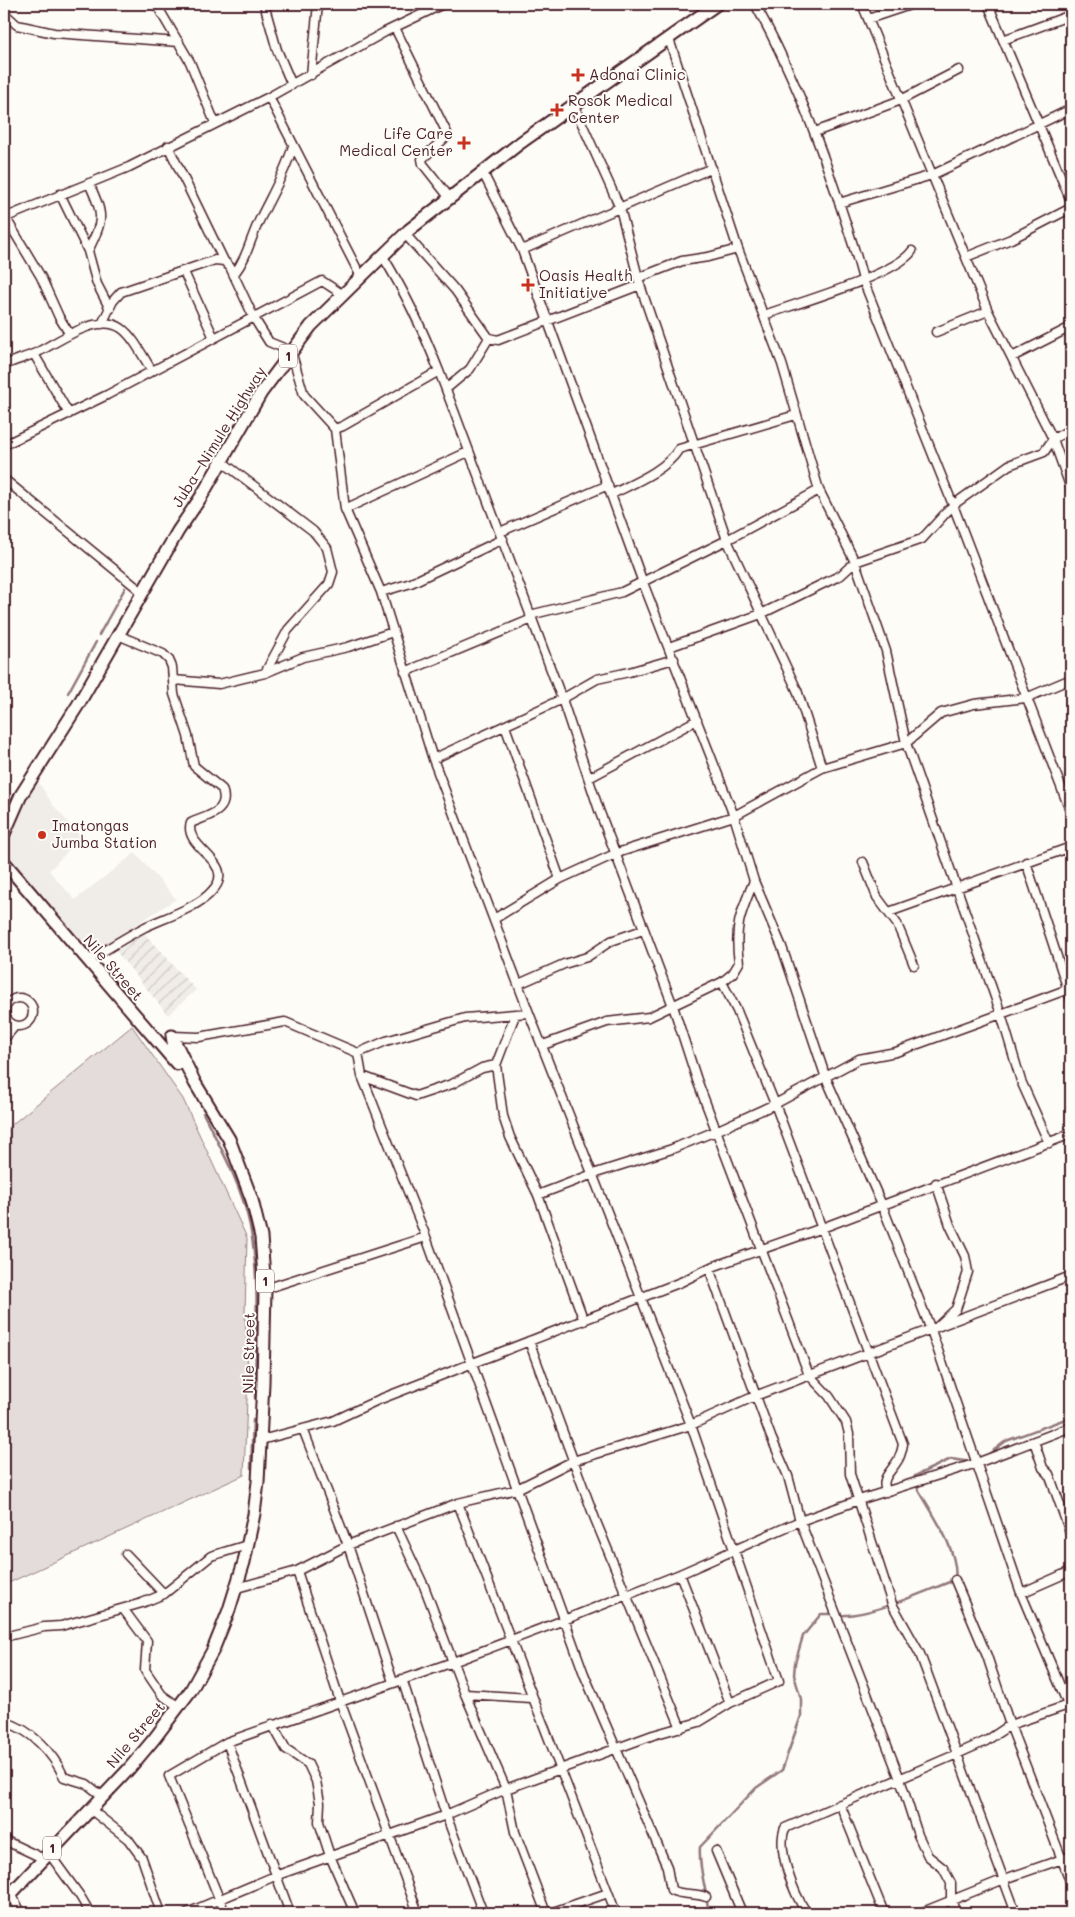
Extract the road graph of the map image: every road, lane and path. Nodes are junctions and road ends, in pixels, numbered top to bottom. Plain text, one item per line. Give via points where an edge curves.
1 (156, 4) edge
2 (264, 4) edge
3 (318, 4) edge
4 (444, 4) edge
5 (717, 4) edge
6 (755, 4) edge
7 (862, 4) edge
8 (913, 4) edge
9 (988, 4) edge
10 (4, 13) edge
11 (1071, 16) edge
12 (868, 19) junction
13 (395, 28) junction
14 (669, 39) junction
15 (1003, 40) junction
16 (178, 42) junction
17 (959, 70) dead end
18 (311, 74) junction
19 (292, 85) junction
20 (269, 97) junction
21 (901, 100) junction
22 (574, 106) junction
23 (1071, 109) edge
24 (215, 123) junction
25 (1039, 123) junction
26 (815, 132) junction
27 (168, 146) junction
28 (293, 146) junction
29 (712, 168) junction
30 (483, 173) junction
31 (932, 175) junction
32 (90, 183) junction
33 (60, 194) junction
34 (449, 197) dead end
35 (1071, 201) edge
36 (839, 203) junction
37 (620, 208) junction
38 (1071, 208) edge
39 (4, 217) edge
40 (405, 234) junction
41 (738, 249) junction
42 (522, 250) junction
43 (88, 251) junction
44 (912, 252) dead end
45 (382, 255) junction
46 (966, 257) junction
47 (224, 261) junction
48 (184, 272) junction
49 (234, 274) junction
50 (360, 275) junction
51 (863, 280) junction
52 (640, 281) junction
53 (342, 294) junction
54 (110, 309) junction
55 (988, 311) junction
56 (764, 315) junction
57 (254, 318) junction
58 (548, 320) junction
59 (102, 324) junction
60 (1071, 327) edge
61 (936, 332) dead end
62 (69, 333) junction
63 (214, 338) junction
64 (489, 338) junction
65 (291, 351) junction
66 (34, 354) junction
67 (1012, 358) junction
68 (4, 365) edge
69 (152, 371) junction
70 (439, 371) junction
71 (446, 389) junction
72 (69, 414) junction
73 (796, 415) junction
74 (335, 428) junction
75 (1071, 428) edge
76 (1053, 439) junction
77 (4, 443) edge
78 (694, 443) junction
79 (468, 452) junction
80 (220, 460) dead end
81 (4, 480) edge
82 (608, 485) junction
83 (1071, 489) edge
84 (819, 490) junction
85 (612, 494) junction
86 (953, 505) junction
87 (345, 509) junction
88 (501, 536) junction
89 (727, 540) junction
90 (855, 562) junction
91 (642, 580) junction
92 (142, 592) junction
93 (381, 592) junction
94 (761, 614) junction
95 (531, 617) junction
96 (393, 632) junction
97 (118, 635) junction
98 (669, 647) junction
99 (674, 659) junction
100 (406, 672) junction
101 (265, 673) junction
102 (1071, 679) edge
103 (174, 680) junction
104 (1026, 698) junction
105 (562, 699) junction
106 (697, 720) junction
107 (505, 726) junction
108 (906, 743) junction
109 (432, 758) junction
110 (822, 768) junction
111 (589, 778) junction
112 (1071, 812) edge
113 (734, 816) junction
114 (4, 834) edge
115 (1071, 847) edge
116 (617, 853) junction
117 (4, 862) edge
118 (863, 862) dead end
119 (1026, 862) junction
120 (560, 879) junction
121 (754, 881) junction
122 (958, 888) junction
123 (889, 912) junction
124 (494, 919) junction
125 (643, 930) junction
126 (89, 960) junction
127 (914, 965) dead end
128 (722, 982) junction
129 (521, 983) dead end
130 (1069, 989) edge
131 (1071, 999) edge
132 (673, 1006) junction
133 (529, 1013) junction
134 (1001, 1014) junction
135 (4, 1015) edge
136 (516, 1015) junction
137 (15, 1026) junction
138 (172, 1036) junction
139 (4, 1039) edge
140 (543, 1044) junction
141 (358, 1053) junction
142 (496, 1065) junction
143 (362, 1076) junction
144 (826, 1078) junction
145 (775, 1104) junction
146 (718, 1130) junction
147 (1071, 1134) edge
148 (1049, 1143) junction
149 (594, 1174) junction
150 (937, 1183) junction
151 (538, 1195) junction
152 (882, 1205) junction
153 (822, 1228) junction
154 (426, 1237) junction
155 (763, 1250) junction
156 (709, 1268) junction
157 (1071, 1276) edge
158 (265, 1289) junction
159 (640, 1298) junction
160 (584, 1321) junction
161 (934, 1329) junction
162 (529, 1341) junction
163 (869, 1353) junction
164 (473, 1363) junction
165 (809, 1375) junction
166 (755, 1396) junction
167 (691, 1425) junction
168 (1071, 1427) edge
169 (303, 1428) junction
170 (261, 1440) junction
171 (1034, 1441) junction
172 (573, 1461) junction
173 (977, 1463) junction
174 (516, 1489) junction
175 (886, 1492) junction
176 (859, 1500) junction
177 (458, 1503) junction
178 (800, 1521) junction
179 (396, 1526) junction
180 (1071, 1535) edge
181 (248, 1545) junction
182 (348, 1545) junction
183 (734, 1551) junction
184 (126, 1554) dead end
185 (297, 1571) junction
186 (1071, 1571) edge
187 (680, 1574) junction
188 (955, 1580) dead end
189 (236, 1588) junction
190 (1021, 1593) junction
191 (164, 1594) junction
192 (626, 1595) junction
193 (124, 1610) junction
194 (564, 1620) junction
195 (4, 1637) edge
196 (510, 1641) junction
197 (453, 1662) junction
198 (402, 1679) junction
199 (393, 1682) junction
200 (465, 1694) junction
201 (532, 1698) junction
202 (340, 1701) junction
203 (730, 1703) junction
204 (179, 1707) junction
205 (1070, 1707) edge
206 (4, 1722) edge
207 (272, 1724) junction
208 (1010, 1725) junction
209 (682, 1728) junction
210 (227, 1742) junction
211 (615, 1749) junction
212 (957, 1754) junction
213 (560, 1770) junction
214 (900, 1779) junction
215 (506, 1789) junction
216 (102, 1796) junction
217 (840, 1804) junction
218 (90, 1809) junction
219 (446, 1815) junction
220 (389, 1836) junction
221 (4, 1840) edge
222 (716, 1851) dead end
223 (45, 1855) junction
224 (330, 1856) junction
225 (1071, 1856) edge
226 (1062, 1858) junction
227 (275, 1876) junction
228 (1002, 1880) junction
229 (1071, 1883) edge
230 (608, 1893) junction
231 (8, 1897) edge
232 (706, 1897) dead end
233 (220, 1900) junction
234 (951, 1900) junction
235 (22, 1913) edge
236 (90, 1913) edge
237 (161, 1913) edge
238 (187, 1913) edge
239 (225, 1913) edge
240 (290, 1913) edge
241 (355, 1913) edge
242 (418, 1913) edge
243 (482, 1913) edge
244 (546, 1913) edge
245 (550, 1913) edge
246 (616, 1913) edge
247 (742, 1913) edge
248 (807, 1913) edge
249 (884, 1913) edge
250 (920, 1913) edge
251 (956, 1913) edge
252 (1016, 1913) edge

1 - 16 street
2 - 19 street via 277,50
3 - 18 street
4 - 13 street
5 - 14 main road, Juba–Nimule Highway / 1
6 - 26 street
7 - 12 street
8 - 12 street
9 - 15 street
10 - 16 street via 17,25 54,33
11 - 15 street
12 - 21 street
13 - 18 street
13 - 34 street via 447,134 422,159
14 - 22 main road, Juba–Nimule Highway / 1
14 - 29 street
15 - 25 street
16 - 24 street via 190,62
17 - 21 street
18 - 19 street
19 - 20 street
20 - 24 street
20 - 28 street
21 - 26 street
21 - 31 street
22 - 30 main road, Juba–Nimule Highway / 1
22 - 37 street
23 - 25 street
24 - 27 street
25 - 31 street
25 - 35 street
26 - 36 street
27 - 32 street
27 - 47 street
28 - 49 street via 251,246
28 - 50 street
29 - 37 street
29 - 41 street
30 - 40 main road, Juba–Nimule Highway / 1
30 - 42 street
31 - 36 street
31 - 46 street
32 - 33 street
32 - 43 street via 101,216 100,226
33 - 39 street
33 - 43 street
36 - 51 street
37 - 42 street
37 - 52 street
38 - 46 street via 1011,239
39 - 62 street via 41,276
40 - 45 main road, Juba–Nimule Highway / 1
40 - 64 street via 456,290
41 - 52 street via 708,258 682,261
41 - 56 street
42 - 58 street
43 - 54 street via 97,284
44 - 51 street via 900,264
45 - 50 main road, Juba–Nimule Highway / 1
45 - 70 street via 421,325
46 - 55 street
47 - 48 street via 215,260
47 - 49 street
48 - 54 street via 121,292
48 - 63 street
49 - 57 street
50 - 53 main road, Juba–Nimule Highway / 1
51 - 56 street
51 - 86 street
52 - 58 street
52 - 78 street
53 - 57 street via 322,281
53 - 65 main road, Juba–Nimule Highway / 1
54 - 59 street
55 - 61 street
55 - 67 street
56 - 73 street
57 - 63 street
57 - 65 street via 269,342
58 - 64 street via 498,340
58 - 82 street
59 - 62 street
59 - 69 street via 119,326 126,332
60 - 67 street
62 - 66 street
63 - 69 street
64 - 71 street via 470,369
65 - 74 street via 304,395
65 - 92 main road, Juba–Nimule Highway / 1 via 262,393
66 - 68 street
66 - 72 street
67 - 76 street
69 - 72 street
70 - 71 street
70 - 74 street
71 - 79 street
72 - 77 street
73 - 78 street
73 - 84 street
74 - 87 street
75 - 76 street
76 - 83 street
76 - 86 street via 1044,452 1010,465
78 - 85 street via 679,449 655,471
78 - 89 street
79 - 87 street
79 - 88 street
80 - 101 street via 312,531 327,548 333,572 329,584 288,630
81 - 92 street
82 - 85 street
82 - 88 street
84 - 89 street
84 - 90 street
85 - 91 street
86 - 90 street via 922,538
86 - 104 street
87 - 93 street
88 - 93 street via 411,583
88 - 95 street
89 - 91 street
89 - 94 street
90 - 94 street via 841,575
90 - 108 street via 886,651
91 - 95 street via 622,592
91 - 98 street
92 - 97 main road, Juba–Nimule Highway / 1
93 - 96 street
94 - 98 street
94 - 110 street via 797,690
95 - 100 street
95 - 105 street
96 - 100 street
96 - 101 street via 303,657
97 - 103 street via 163,654 169,660
97 - 114 main road, Juba–Nimule Highway / 1 via 54,746 21,795
98 - 99 street
99 - 105 street via 597,679
99 - 106 street
100 - 109 street
101 - 103 street via 219,684
102 - 104 street
103 - 126 street via 176,704 188,736 194,766 224,794 224,801 212,816 191,824 189,828 192,838 216,864 219,879 212,892 200,901
104 - 108 street via 974,704 941,713
104 - 112 street
105 - 107 street
105 - 111 street
106 - 111 street
106 - 113 street
107 - 109 street
107 - 120 street
108 - 110 street
108 - 122 street
109 - 124 street
110 - 113 street
111 - 116 street
113 - 116 street
113 - 121 street
115 - 119 street
116 - 120 street
116 - 125 street
117 - 126 main road, Nile Street via 42,910
118 - 123 street via 877,897
119 - 122 street
119 - 130 street
120 - 124 street
121 - 128 street via 737,924 736,944 740,963
121 - 144 street via 782,947
122 - 123 street
122 - 134 street
123 - 127 street via 898,924
124 - 133 street
125 - 129 street via 611,941 587,957
125 - 132 street
126 - 138 main road, Nile Street via 177,1064
128 - 132 street
128 - 145 street
130 - 131 street
130 - 134 street
132 - 140 street via 649,1017 607,1022
132 - 146 street via 697,1080
133 - 136 street
133 - 140 street
134 - 144 street via 896,1052 859,1059
134 - 148 street via 1021,1081
135 - 137 street
135 - 137 street via 6,1005 12,999 30,1002 33,1010 31,1020
136 - 141 street via 465,1018 386,1041
136 - 142 street
137 - 139 street
138 - 141 street via 199,1038 285,1022
138 - 158 main road, Nile Street / 1 via 195,1083 229,1139 242,1173 261,1237
140 - 149 street
141 - 143 street
142 - 143 street via 416,1096
142 - 151 street via 503,1116
143 - 154 street
144 - 145 street
144 - 152 street
145 - 146 street
145 - 153 street
146 - 149 street via 672,1149
146 - 155 street
147 - 148 street
148 - 150 street
149 - 151 street
149 - 159 street
150 - 152 street
150 - 161 street via 968,1272 956,1309
151 - 160 street
152 - 153 street
152 - 161 street
153 - 155 street
153 - 163 street
154 - 158 street
154 - 164 street
155 - 156 street
155 - 165 street
156 - 159 street
156 - 166 street
157 - 161 street
158 - 170 main road, Nile Street / 1
159 - 160 street
159 - 167 street
160 - 162 street
161 - 163 street
161 - 173 street
162 - 164 street
162 - 172 street
163 - 165 street
163 - 175 street via 903,1444 896,1464 886,1475
164 - 169 street via 333,1421
164 - 174 street
165 - 166 street
165 - 176 street via 829,1396 846,1422 850,1474
166 - 167 street
166 - 178 street via 788,1476
167 - 172 street
167 - 183 street
168 - 171 street
169 - 170 street
169 - 182 street
170 - 181 main road, Nile Street / 1
171 - 173 street
171 - 180 street
172 - 174 street
172 - 192 street
173 - 175 street
173 - 190 street
174 - 177 street
174 - 194 street
175 - 176 street
176 - 178 street
176 - 212 street via 892,1604 920,1654
177 - 179 street
177 - 196 street
178 - 183 street
178 - 214 street
179 - 182 street
179 - 197 street via 424,1586
181 - 189 main road, Nile Street / 1
181 - 191 street via 211,1556
182 - 185 street
182 - 199 street
183 - 187 street
183 - 203 street via 779,1682
184 - 191 street
185 - 189 street
185 - 202 street
186 - 190 street
187 - 192 street
187 - 203 street
188 - 208 street via 987,1656
189 - 204 main road, Nile Street / 1 via 212,1650
190 - 205 street
191 - 193 street
192 - 194 street
192 - 209 street
193 - 195 street
193 - 204 street via 147,1641 145,1670 162,1695
194 - 196 street
194 - 211 street
196 - 197 street
196 - 201 street
197 - 198 street
197 - 200 street
198 - 199 street
198 - 219 street
199 - 202 street
200 - 201 street
200 - 215 street
201 - 213 street
202 - 207 street
202 - 220 street
203 - 209 street via 699,1722
204 - 216 main road, Nile Street / 1 via 128,1770
205 - 208 street
206 - 216 street via 32,1737 58,1764 64,1777 86,1784
207 - 210 street
207 - 224 street via 286,1749 308,1764 316,1781 319,1822
208 - 212 street via 986,1741
208 - 226 street
209 - 211 street
210 - 227 street
210 - 233 street via 169,1776
211 - 213 street
211 - 232 street via 667,1867 671,1890
212 - 214 street
212 - 228 street
213 - 215 street
213 - 230 street
214 - 217 street
214 - 234 street via 918,1836 928,1856 943,1868 950,1882
215 - 219 street
215 - 244 street via 515,1832
216 - 218 main road, Nile Street / 1
217 - 248 street via 786,1828 781,1838 788,1874
217 - 249 street
218 - 223 main road, Nile Street / 1
218 - 237 street via 128,1839 142,1858
219 - 220 street
219 - 243 street
220 - 224 street
220 - 242 street
221 - 223 street
222 - 247 street
223 - 231 main road, Nile Street / 1
223 - 236 street via 80,1896
224 - 227 street
224 - 241 street
225 - 226 street
226 - 228 street
226 - 229 street
227 - 233 street
227 - 240 street
228 - 234 street
228 - 252 street
230 - 245 street
230 - 246 street
231 - 235 street
233 - 238 street
233 - 239 street
234 - 250 street
234 - 251 street

